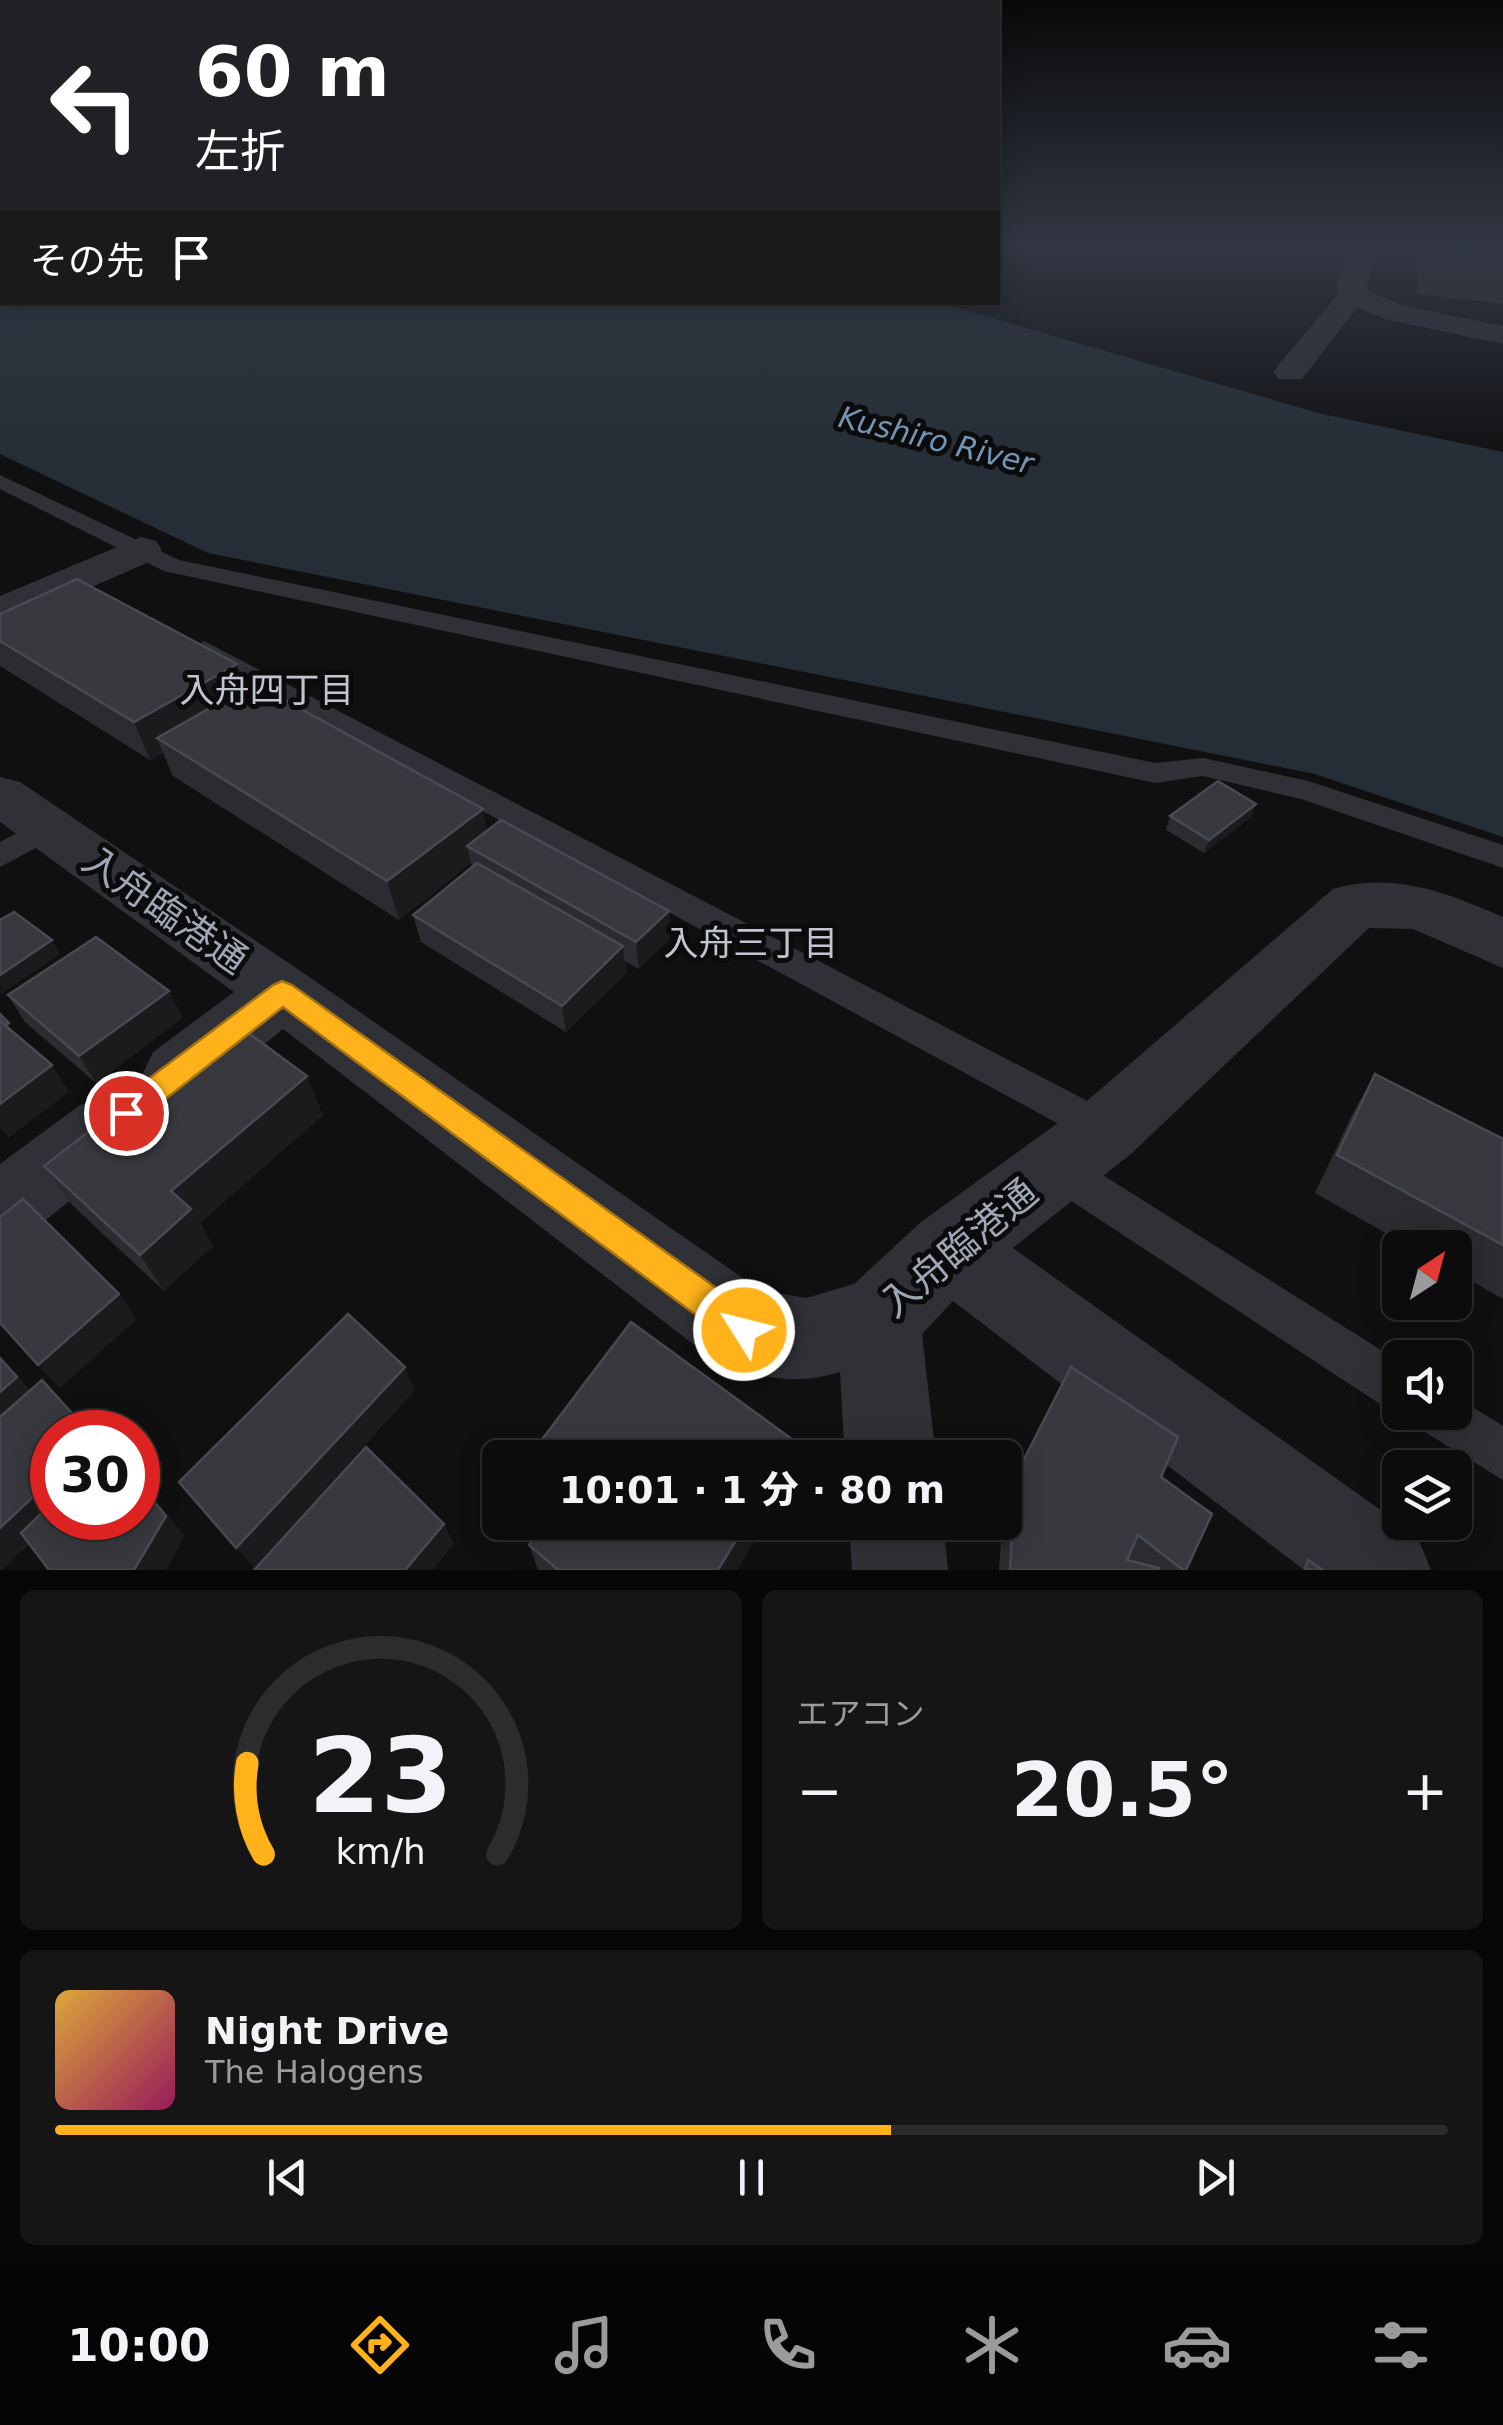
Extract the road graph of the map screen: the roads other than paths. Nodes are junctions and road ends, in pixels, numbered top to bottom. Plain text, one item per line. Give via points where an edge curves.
1 (1334, 318) edge
2 (1422, 318) edge
3 (1503, 335) edge
4 (1290, 372) dead end
5 (0, 481) edge
6 (140, 550) junction
7 (0, 613) edge
8 (180, 636) edge
9 (16, 826) edge
10 (1503, 857) edge
11 (1503, 944) edge
12 (282, 992) junction
13 (1081, 1149) junction
14 (0, 1210) edge
15 (949, 1249) junction
16 (878, 1319) junction
17 (1382, 1375) edge
18 (1465, 1430) edge
19 (889, 1440) edge
20 (1503, 1455) edge
21 (898, 1540) edge
22 (900, 1570) edge
23 (1383, 1570) edge

1 - 4 street
2 - 3 street
5 - 6 lane
6 - 7 street via 92,589
6 - 10 lane via 172,566 1155,773 1203,767 1308,791
8 - 13 lane
9 - 12 street, 入舟臨港通
11 - 13 street, 入舟臨港通 via 1421,907 1355,905
12 - 14 street
12 - 16 street, 入舟臨港通 via 744,1330 806,1340
13 - 15 street, 入舟臨港通
13 - 17 lane
15 - 16 street, 入舟臨港通
15 - 23 street
16 - 19 street
18 - 20 lane
21 - 22 street

